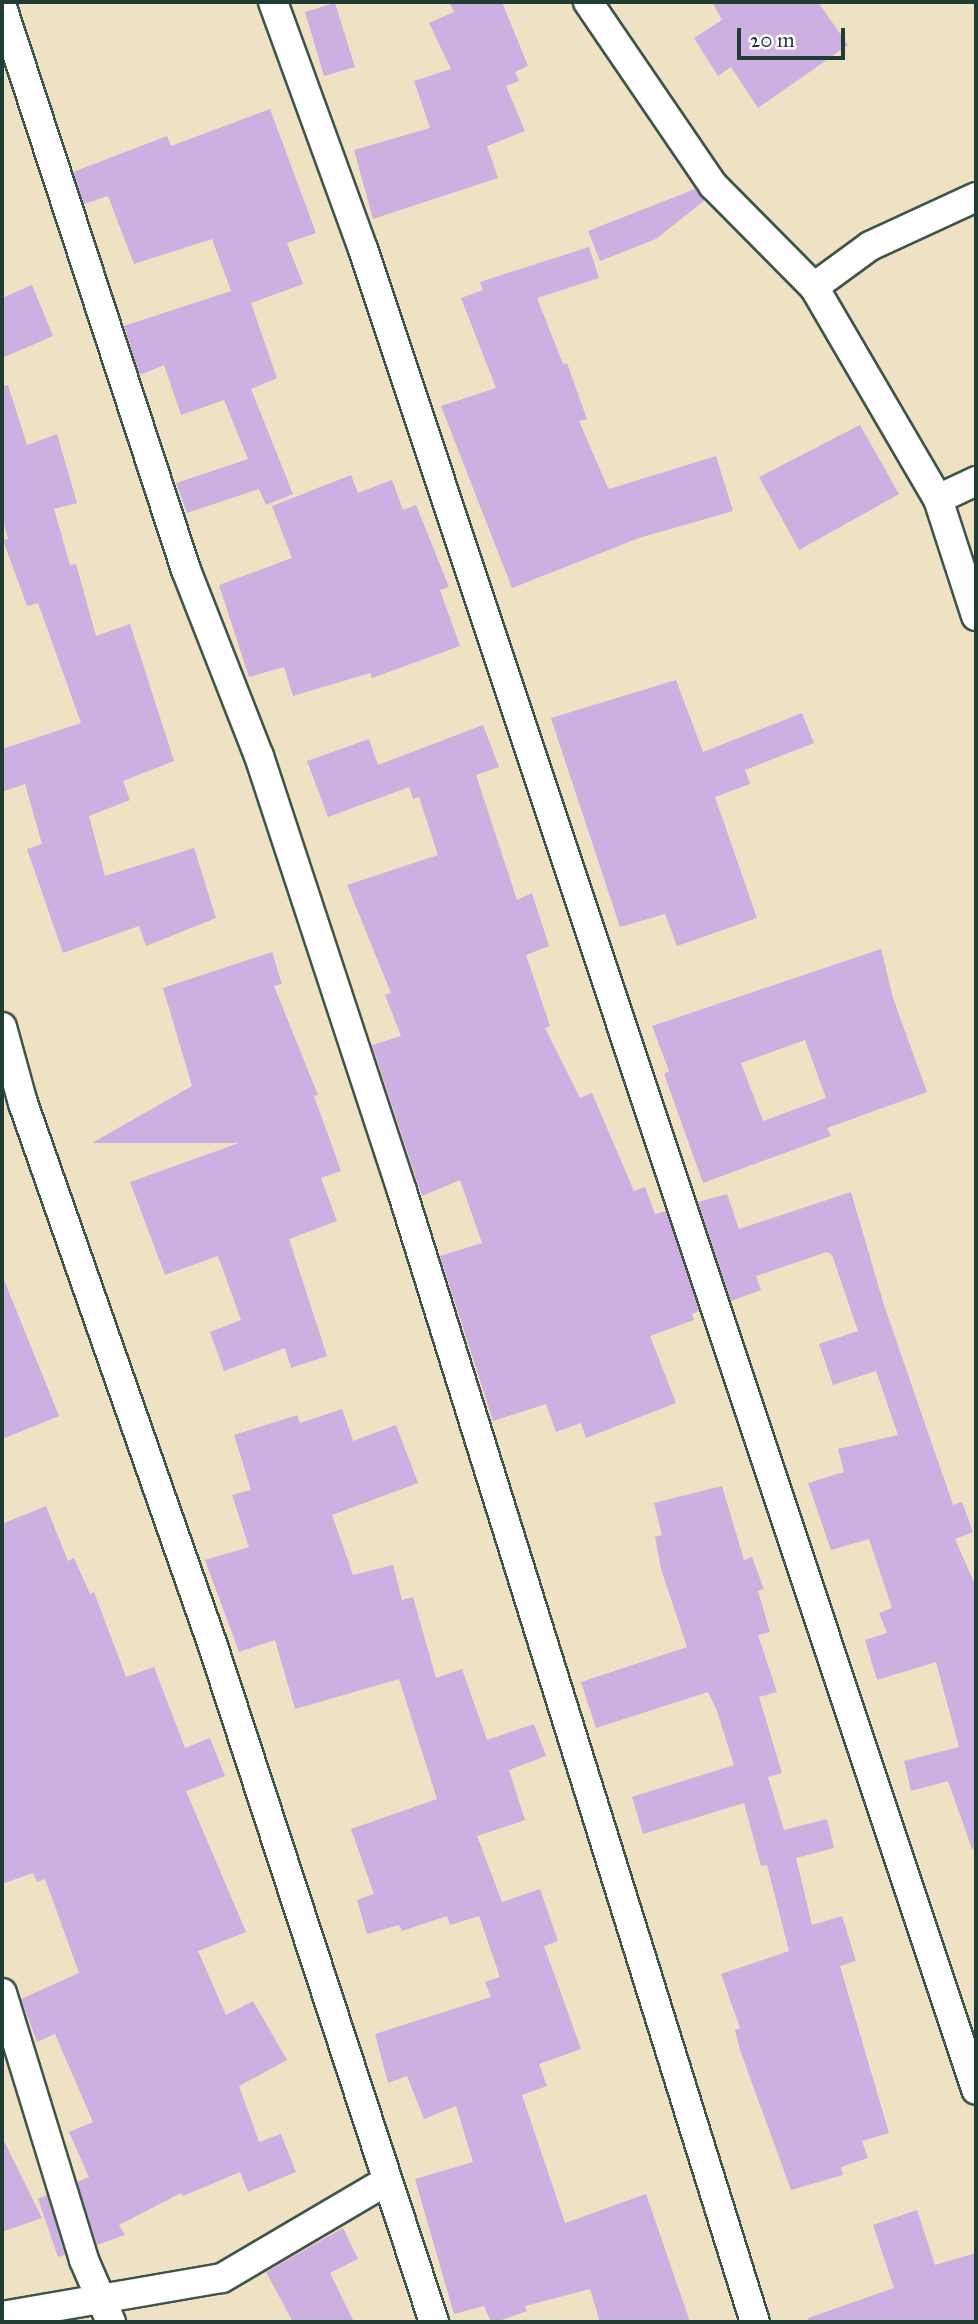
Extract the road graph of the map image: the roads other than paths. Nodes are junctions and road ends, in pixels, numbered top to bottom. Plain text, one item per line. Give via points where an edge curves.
1 (273, 2) edge
2 (588, 2) edge
3 (2, 7) edge
4 (10, 54) edge
5 (976, 197) edge
6 (814, 287) junction
7 (976, 481) edge
8 (938, 499) junction
9 (976, 616) edge
10 (2, 1027) edge
11 (2, 1993) edge
12 (976, 2090) edge
13 (387, 2181) junction
14 (99, 2297) junction
15 (2, 2316) edge
16 (111, 2322) edge
17 (434, 2322) edge
18 (755, 2322) edge

1 - 12 street via 368,262
2 - 6 street via 713,185
3 - 4 street
4 - 18 street via 186,570 259,756 402,1191
5 - 6 street via 870,246
6 - 8 street
7 - 8 street
8 - 9 street
10 - 13 street via 27,1116 213,1646
11 - 14 street
13 - 14 street via 222,2278
13 - 17 street
14 - 15 street
14 - 16 street

